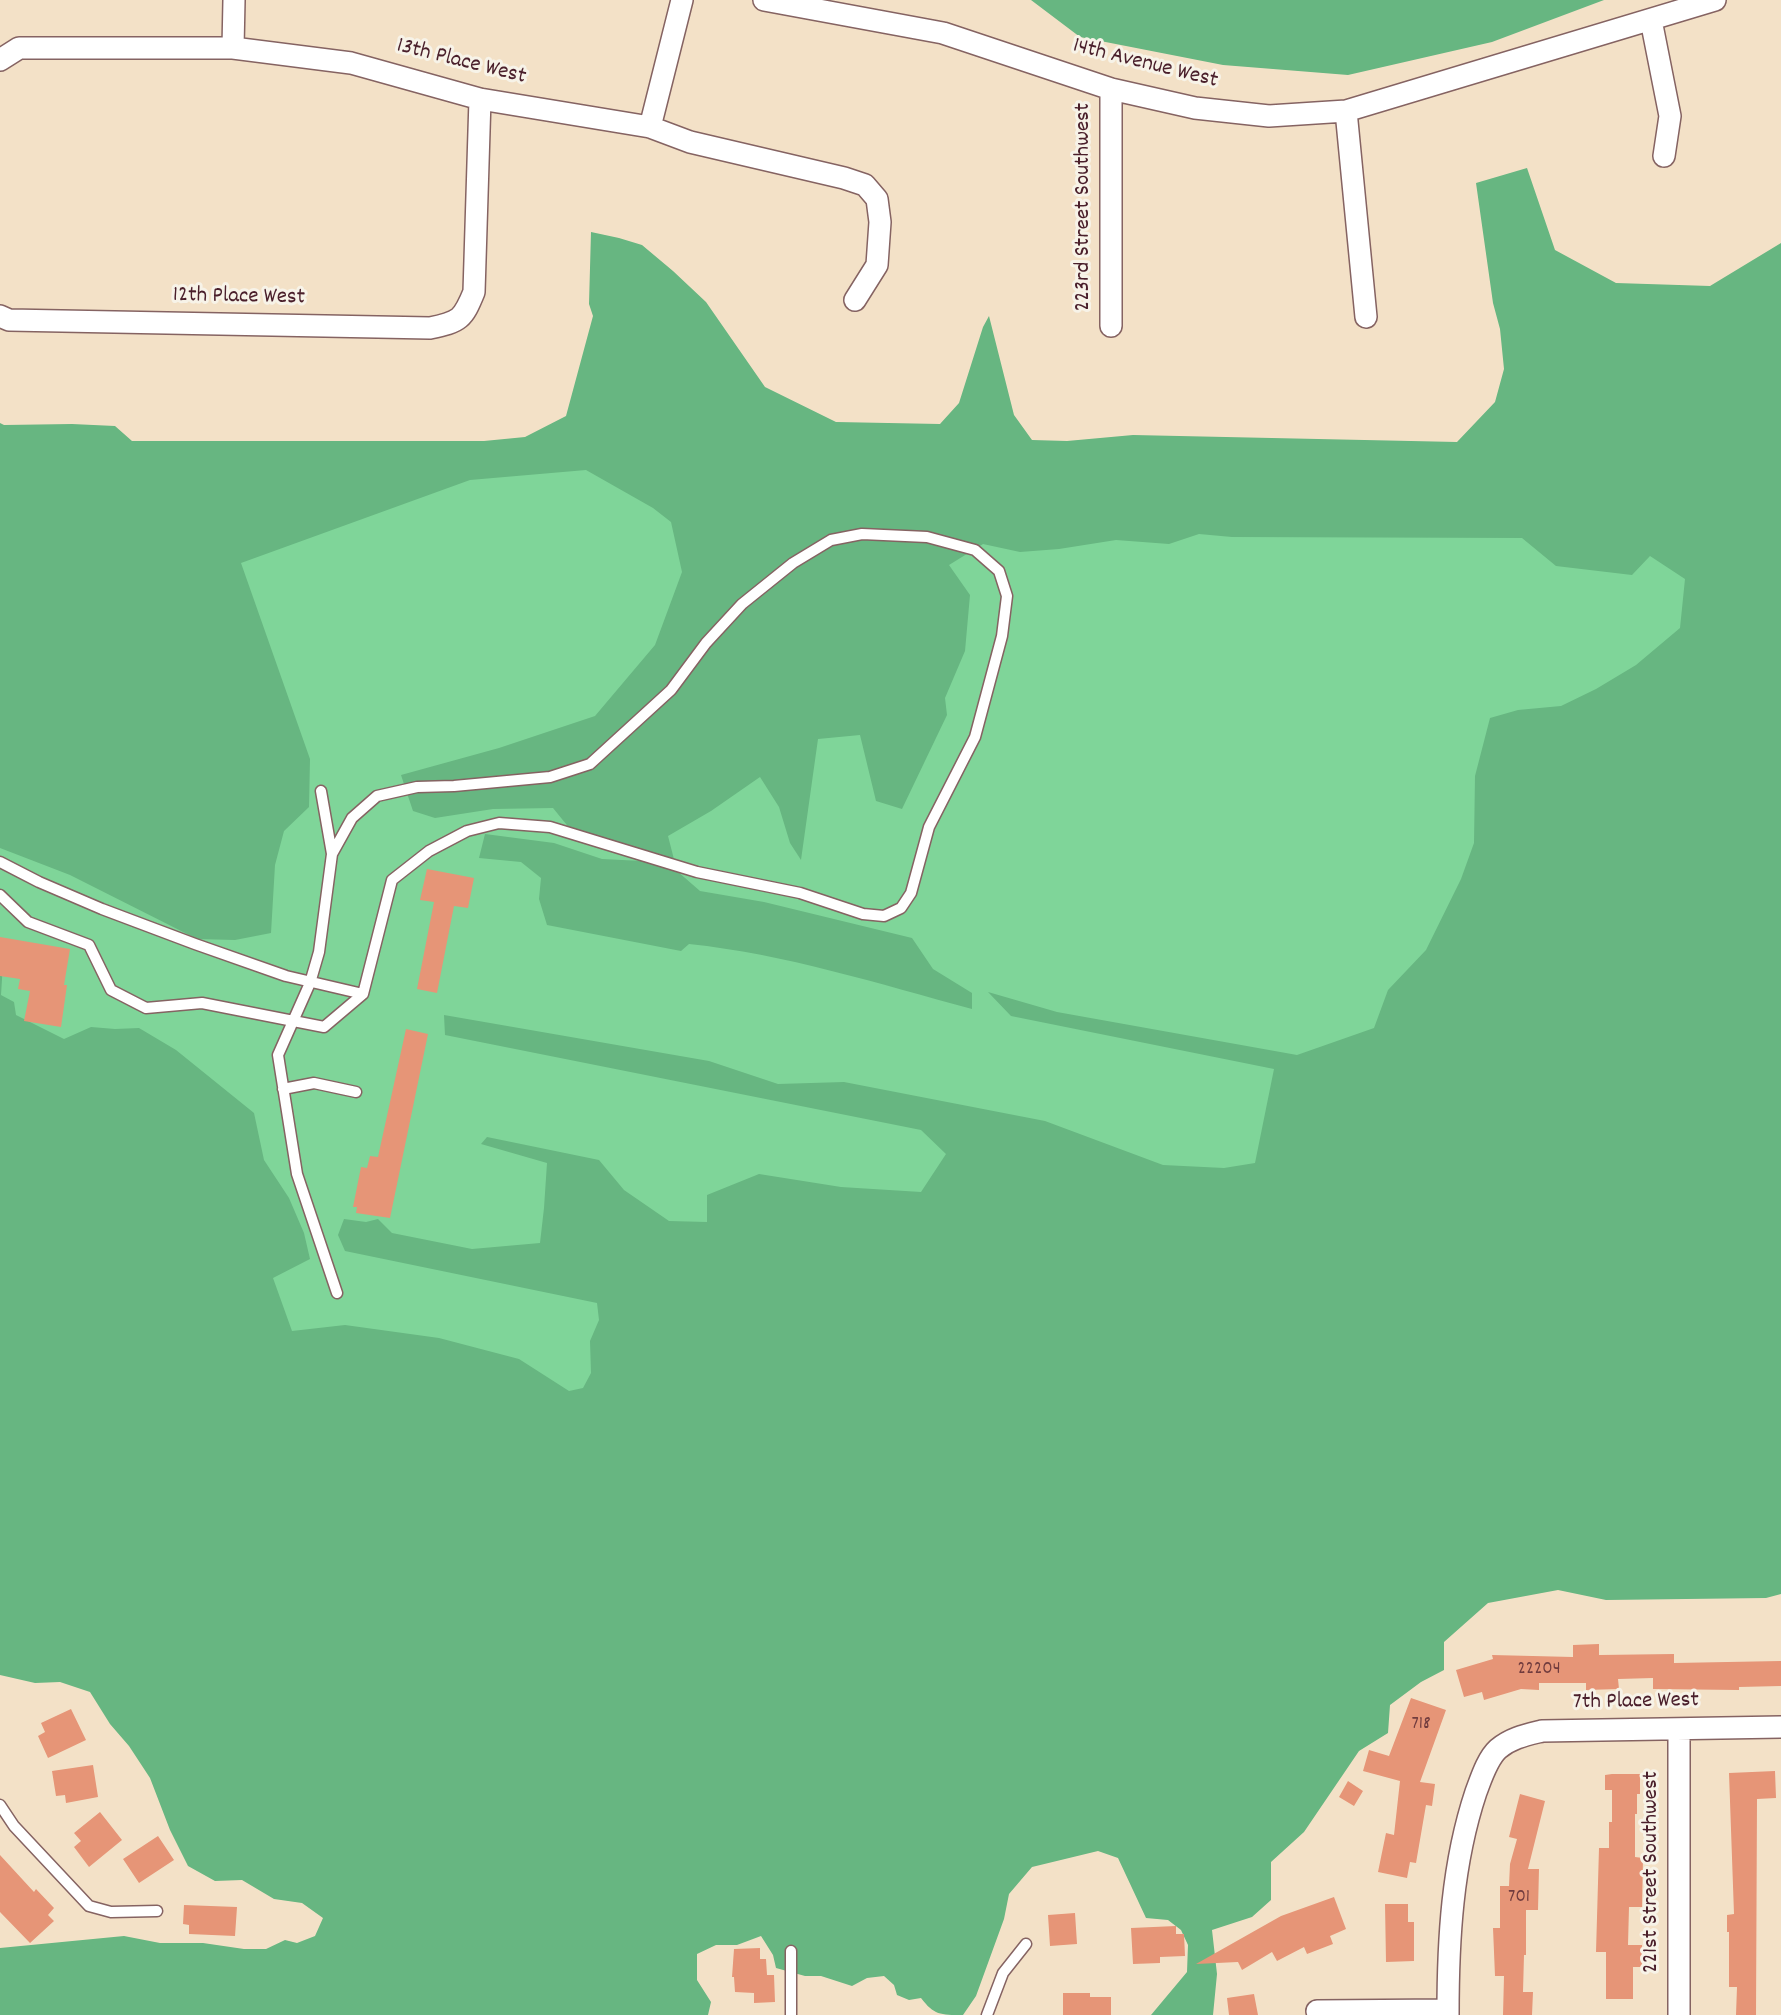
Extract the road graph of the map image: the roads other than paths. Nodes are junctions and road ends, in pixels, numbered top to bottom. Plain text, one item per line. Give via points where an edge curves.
1 (234, 0) edge
2 (682, 0) edge
3 (764, 0) edge
4 (1715, 0) edge
5 (1651, 20) junction
6 (233, 48) junction
7 (0, 60) edge
8 (1111, 89) junction
9 (480, 99) junction
10 (1346, 111) junction
11 (650, 127) junction
12 (1664, 156) dead end
13 (855, 300) dead end
14 (1366, 317) dead end
15 (4, 318) edge
16 (1111, 326) dead end
17 (321, 791) dead end
18 (332, 854) junction
19 (0, 862) edge
20 (0, 895) edge
21 (310, 983) junction
22 (363, 994) junction
23 (292, 1021) junction
24 (283, 1089) junction
25 (356, 1092) dead end
26 (337, 1293) dead end
27 (1781, 1727) edge
28 (1679, 1729) junction
29 (0, 1805) edge
30 (157, 1910) dead end
31 (1026, 1944) dead end
32 (791, 1951) dead end
33 (1317, 2011) dead end
34 (1448, 2013) edge
35 (790, 2015) edge
36 (987, 2015) edge
37 (1679, 2015) edge

1 - 6 street
2 - 11 street
3 - 8 street, 14th Avenue West via 943,33
4 - 5 street, 14th Avenue West
5 - 10 street, 14th Avenue West
5 - 12 street via 1670,116
6 - 7 street, 13th Place West via 19,48
6 - 9 street, 13th Place West via 351,63
8 - 10 street, 14th Avenue West via 1195,108 1269,116
8 - 16 street, 223rd Street Southwest
9 - 11 street, 13th Place West
9 - 15 street, 12th Place West via 474,292 465,314 449,324 430,328
10 - 14 street
11 - 13 street, 13th Place West via 690,142 865,185 877,199 877,265
17 - 18 lane
18 - 21 lane via 319,952
18 - 22 lane via 352,818 377,796 417,787 550,776 590,764 671,690 741,604 831,540 862,534 927,537 975,550 999,571 1007,596 1002,636 975,737 929,827 911,893 901,908 884,916 863,915 800,893 697,872 550,827 499,823 467,831 392,880
19 - 21 lane via 102,909
20 - 23 lane via 28,922 89,945 111,990 146,1008 202,1003
21 - 22 lane
21 - 23 lane
22 - 23 lane via 324,1027
23 - 24 lane via 278,1055
24 - 25 lane via 314,1083
24 - 26 lane via 297,1174
27 - 28 street, 7th Place West
28 - 34 street, 7th Place West via 1542,1731 1518,1736 1496,1750 1481,1777 1459,1861 1452,1900
28 - 37 street, 221st Street Southwest
29 - 30 lane via 89,1906 111,1912
31 - 36 lane via 1003,1973
32 - 35 lane
33 - 34 street

